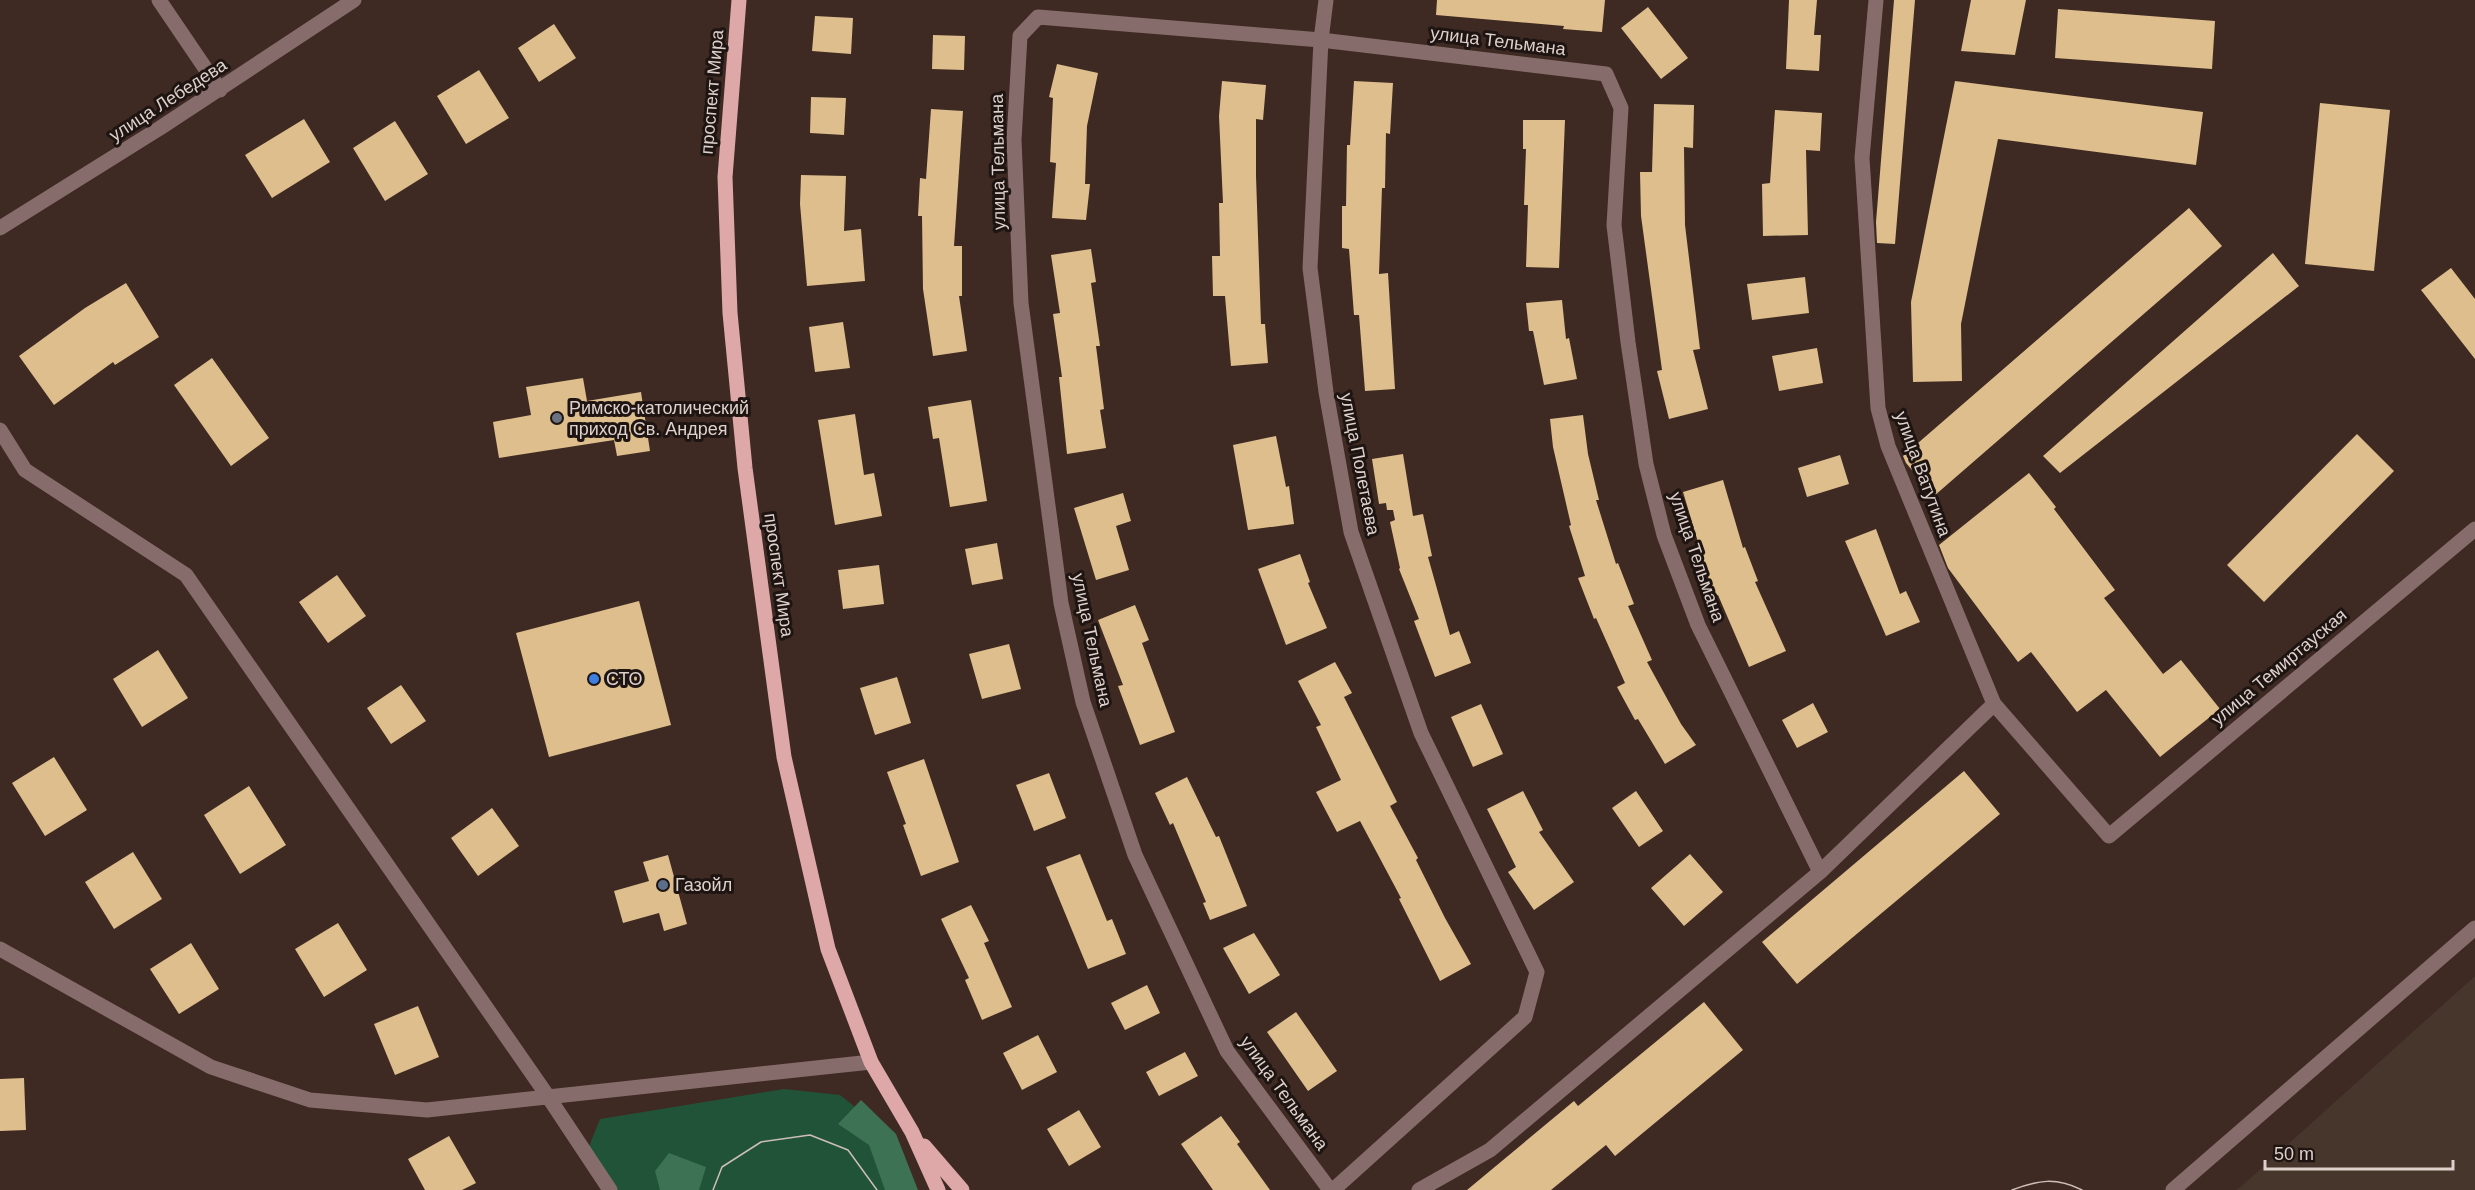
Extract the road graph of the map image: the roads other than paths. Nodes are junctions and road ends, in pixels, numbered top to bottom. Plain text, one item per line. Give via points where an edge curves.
1 (159, 0) edge
2 (354, 0) edge
3 (740, 0) edge
4 (1326, 0) edge
5 (1876, 0) edge
6 (1322, 40) junction
7 (220, 90) junction
8 (0, 228) edge
9 (0, 430) edge
10 (2475, 529) edge
11 (1994, 704) junction
12 (2109, 836) joint
13 (1820, 872) junction
14 (2475, 928) edge
15 (0, 949) edge
16 (1537, 972) joint
17 (871, 1062) junction
18 (549, 1098) junction
19 (912, 1132) junction
20 (610, 1190) edge
21 (938, 1190) edge
22 (962, 1190) edge
23 (1331, 1190) edge
24 (1419, 1190) edge
25 (2173, 1190) edge

1 - 7 street
2 - 7 street, улица Лебедева
3 - 17 main road, проспект Мира via 725,177 730,313 745,468 784,757 828,949
4 - 6 street, улица Полетаева
5 - 11 street, улица Ватутина via 1862,158 1878,408 1888,446
6 - 13 street, улица Тельмана via 1606,74 1621,108 1614,225 1628,342 1646,464 1664,535 1698,625
6 - 16 street, улица Полетаева via 1310,268 1326,392 1351,532 1421,733
6 - 23 street, улица Тельмана via 1038,17 1020,36 1014,140 1022,303 1061,603 1083,702 1135,855 1227,1051
7 - 8 street, улица Лебедева
9 - 18 street via 25,470 186,575
10 - 12 street, улица Темиртауская
11 - 12 street, улица Ватутина
11 - 13 street
13 - 24 street via 1490,1150
14 - 25 street
15 - 18 street via 211,1067 310,1100 427,1110
16 - 23 street, улица Тельмана via 1525,1017
17 - 18 street
17 - 19 main road, проспект Мира
18 - 20 street
19 - 21 main road, проспект Мира
19 - 22 main road, проспект Мира

